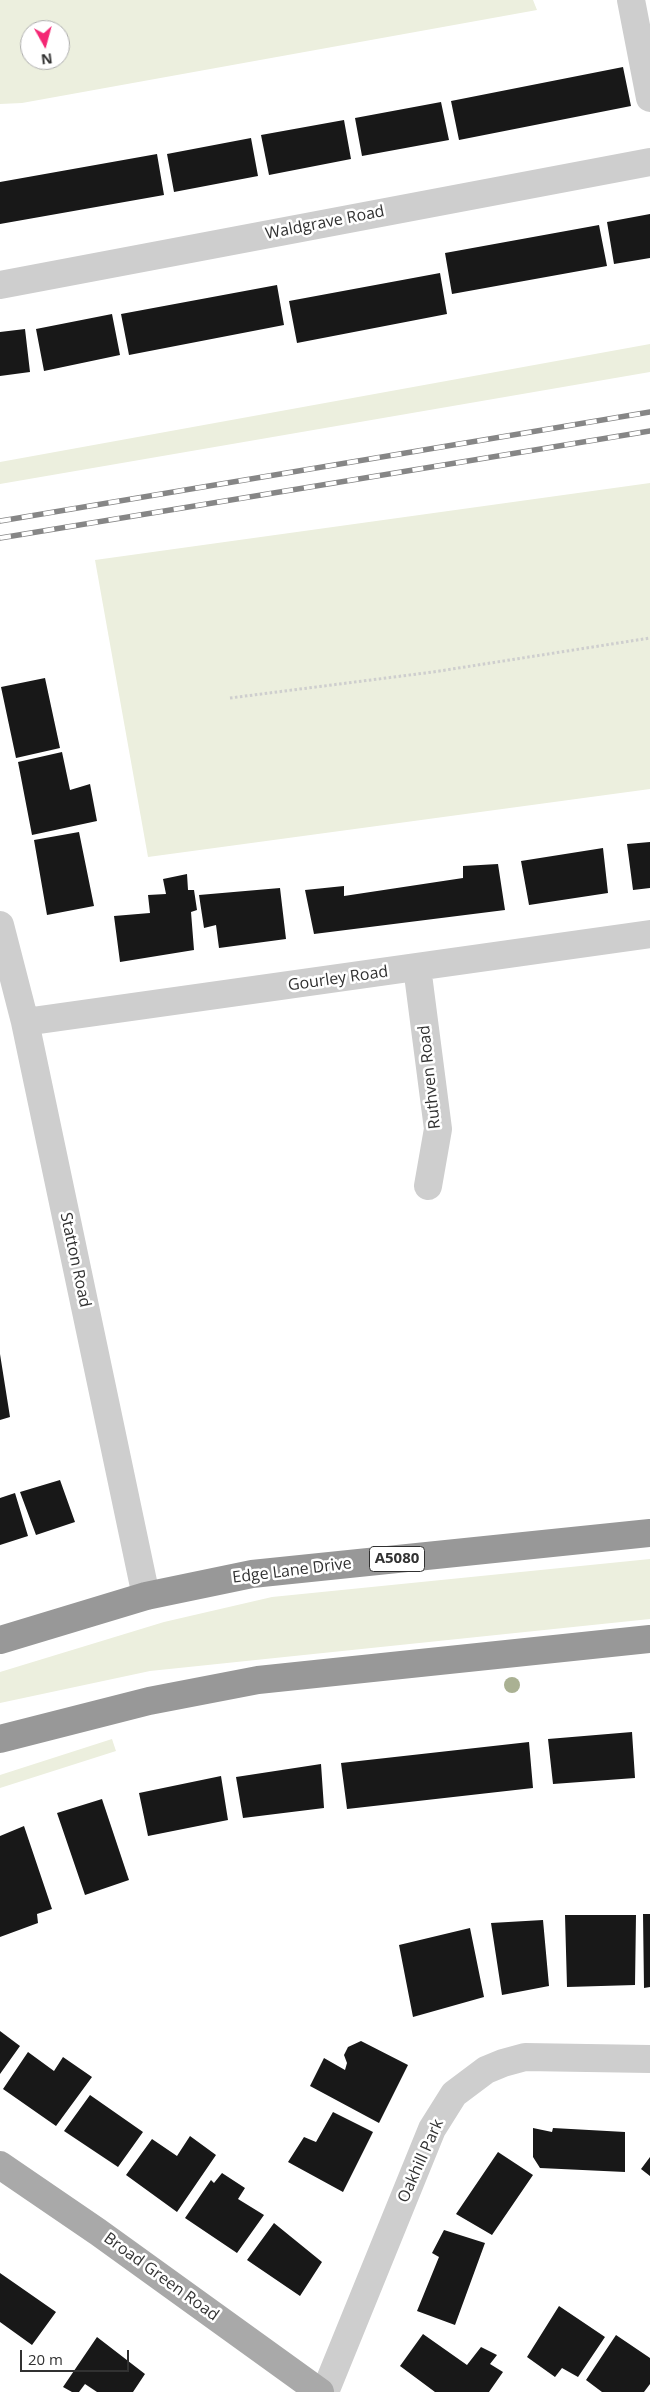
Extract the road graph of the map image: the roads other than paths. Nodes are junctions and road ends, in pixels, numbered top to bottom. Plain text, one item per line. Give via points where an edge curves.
1 (631, 0) edge
2 (650, 98) edge
3 (650, 162) edge
4 (0, 285) edge
5 (0, 925) edge
6 (650, 934) edge
7 (418, 967) junction
8 (25, 1022) junction
9 (428, 1186) dead end
10 (650, 1533) edge
11 (146, 1596) junction
12 (650, 1639) edge
13 (0, 1640) edge
14 (0, 1739) edge
15 (650, 2059) edge
16 (0, 2165) edge
17 (320, 2392) edge
18 (325, 2392) edge

1 - 2 street
3 - 4 street, Waldgrave Road
5 - 8 street, Statton Road
6 - 7 street, Gourley Road
7 - 8 street, Gourley Road
7 - 9 street, Ruthven Road via 438,1129
8 - 11 street, Statton Road
10 - 11 highway, Edge Lane Drive / A5080 via 252,1574
11 - 13 highway, Edge Lane Drive / A5080
12 - 14 highway via 258,1680 149,1701
15 - 18 street, Oakhill Park via 525,2058 486,2070 454,2094 432,2129
16 - 17 main road, Broad Green Road

